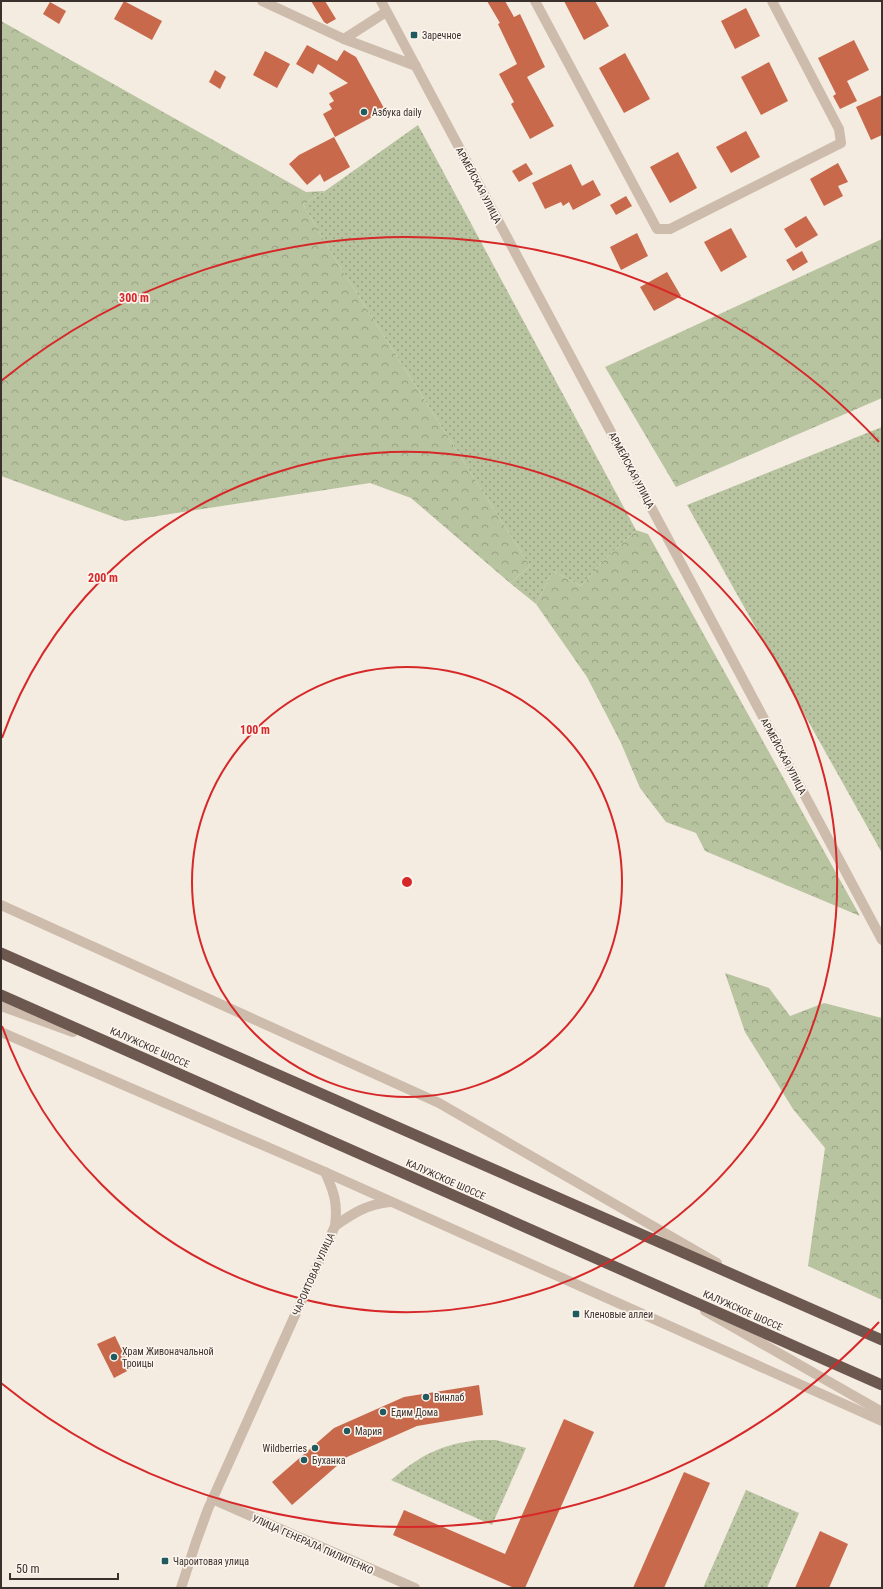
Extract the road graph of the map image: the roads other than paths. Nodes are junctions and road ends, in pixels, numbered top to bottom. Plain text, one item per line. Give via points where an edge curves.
1 (262, 1) edge
2 (381, 1) edge
3 (535, 1) edge
4 (772, 1) edge
5 (386, 12) junction
6 (344, 39) junction
7 (416, 66) junction
8 (1, 905) edge
9 (882, 940) edge
10 (1, 953) edge
11 (1, 995) edge
12 (1, 1006) edge
13 (1, 1032) edge
14 (143, 1057) junction
15 (325, 1172) junction
16 (392, 1202) junction
17 (335, 1226) junction
18 (748, 1281) junction
19 (666, 1289) junction
20 (882, 1340) edge
21 (882, 1385) edge
22 (882, 1412) edge
23 (882, 1421) edge
24 (212, 1499) junction
25 (181, 1588) edge
26 (415, 1588) edge

1 - 6 street
2 - 5 street, АРМЕЙСКАЯ УЛИЦА
3 - 4 street via 657,229 670,229 841,143 839,129
5 - 6 street
5 - 7 street, АРМЕЙСКАЯ УЛИЦА
6 - 7 street
7 - 9 street, АРМЕЙСКАЯ УЛИЦА
8 - 18 street via 439,1103
10 - 18 highway
11 - 14 highway, КАЛУЖСКОЕ ШОССЕ
12 - 14 street
13 - 15 street
14 - 19 highway, КАЛУЖСКОЕ ШОССЕ
15 - 16 street
15 - 17 street, ЧАРОИТОВАЯ УЛИЦА via 336,1198
16 - 17 street, ЧАРОИТОВАЯ УЛИЦА via 360,1209
16 - 23 street
17 - 24 street, ЧАРОИТОВАЯ УЛИЦА
18 - 20 highway
19 - 21 highway, КАЛУЖСКОЕ ШОССЕ
19 - 22 street
24 - 25 street, ЧАРОИТОВАЯ УЛИЦА
24 - 26 street, УЛИЦА ГЕНЕРАЛА ПИЛИПЕНКО

